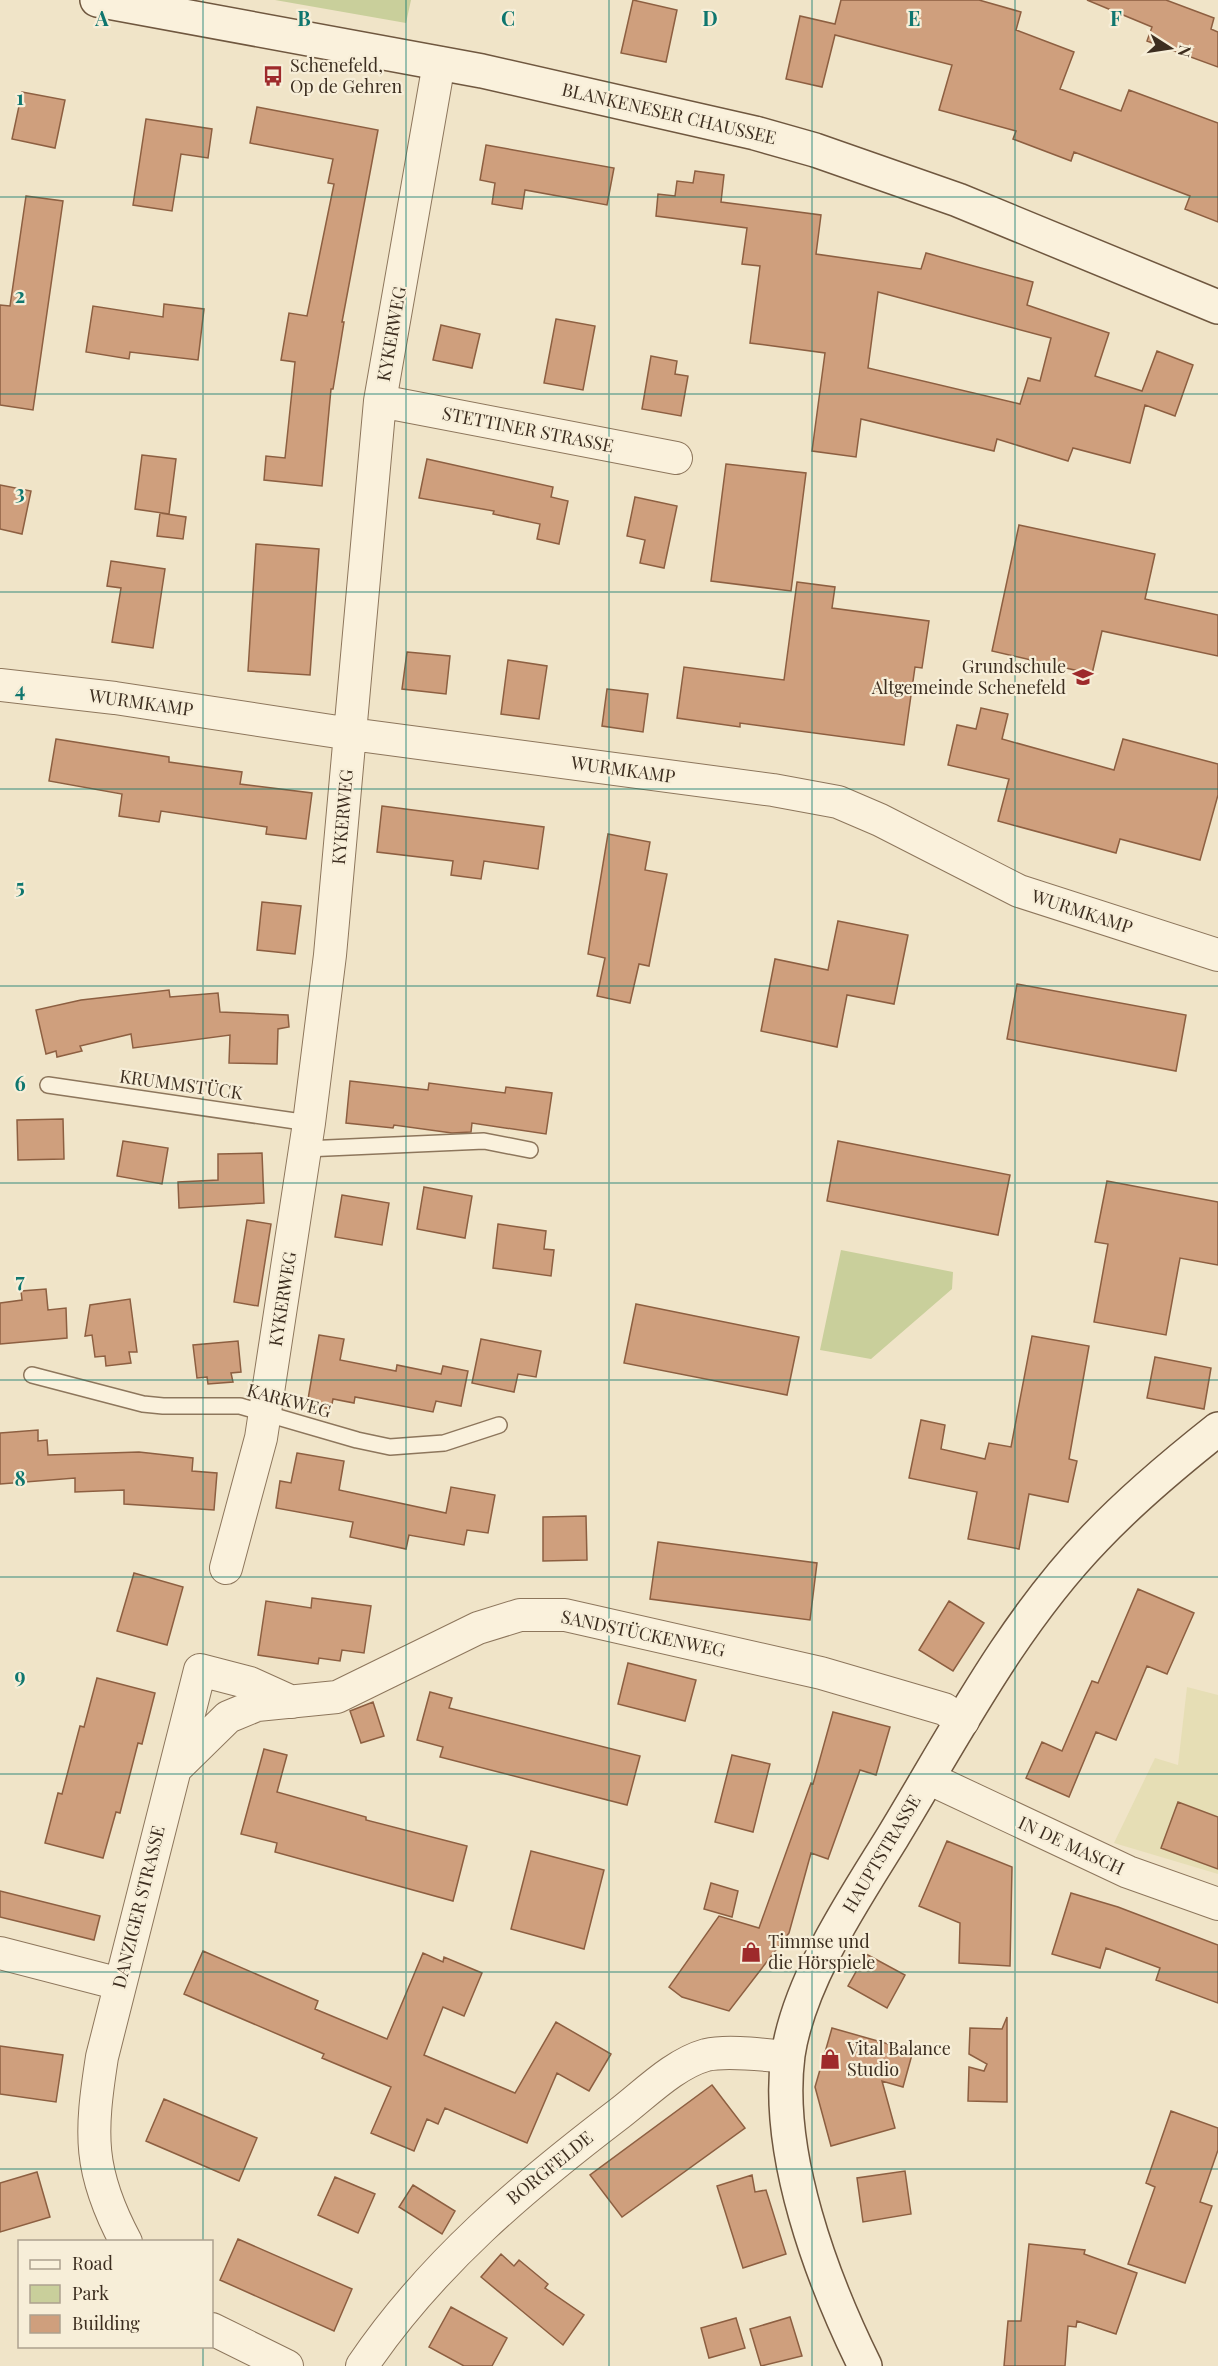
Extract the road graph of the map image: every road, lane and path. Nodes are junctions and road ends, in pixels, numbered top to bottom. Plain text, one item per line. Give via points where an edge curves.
1 (97, 0) edge
2 (439, 63) junction
3 (1218, 307) edge
4 (380, 401) junction
5 (676, 458) dead end
6 (0, 685) edge
7 (351, 734) junction
8 (1218, 955) edge
9 (48, 1085) dead end
10 (307, 1136) junction
11 (530, 1150) dead end
12 (32, 1375) dead end
13 (265, 1413) junction
14 (499, 1425) dead end
15 (1218, 1428) edge
16 (226, 1568) dead end
17 (295, 1703) junction
18 (963, 1720) junction
19 (175, 1769) junction
20 (928, 1778) junction
21 (1218, 1904) edge
22 (0, 1953) edge
23 (120, 1984) junction
24 (788, 2057) junction
25 (125, 2240) edge
26 (213, 2329) edge
27 (287, 2366) edge
28 (362, 2366) edge
29 (865, 2366) edge

1 - 2 main road, BLANKENESER CHAUSSEE
2 - 3 main road, BLANKENESER CHAUSSEE via 665,110 814,150 958,200
2 - 4 street, KYKERWEG
4 - 5 street, STETTINER STRASSE
4 - 7 street, KYKERWEG
6 - 7 street, WURMKAMP via 115,698
7 - 8 street, WURMKAMP via 838,802 1019,891
7 - 10 street, KYKERWEG via 330,956
9 - 10 lane, KRUMMSTÜCK
10 - 11 lane, KRUMMSTÜCK via 484,1141
10 - 13 street, KYKERWEG
12 - 13 lane, KARKWEG via 143,1404 240,1406
13 - 14 lane, KARKWEG via 390,1447 444,1443
13 - 16 street, KYKERWEG
15 - 18 main road, HAUPTSTRASSE via 1164,1473 1083,1551 1018,1632
17 - 18 street, SANDSTÜCKENWEG via 337,1697 478,1628 520,1615 565,1615 821,1673 944,1709
17 - 19 street, SANDSTÜCKENWEG via 257,1705 228,1717
17 - 19 street, DANZIGER STRASSE via 250,1683 200,1670
18 - 20 main road, HAUPTSTRASSE
19 - 23 street, DANZIGER STRASSE
20 - 21 street, IN DE MASCH via 1128,1872
20 - 24 main road, HAUPTSTRASSE via 839,1924 800,2008
22 - 23 street
23 - 25 street, DANZIGER STRASSE via 102,2057 94,2134 97,2174
24 - 28 street, BORGFELDE via 707,2055 679,2068 532,2180 485,2222 412,2300
24 - 29 main road, HAUPTSTRASSE via 787,2109 794,2164 817,2255
26 - 27 street

